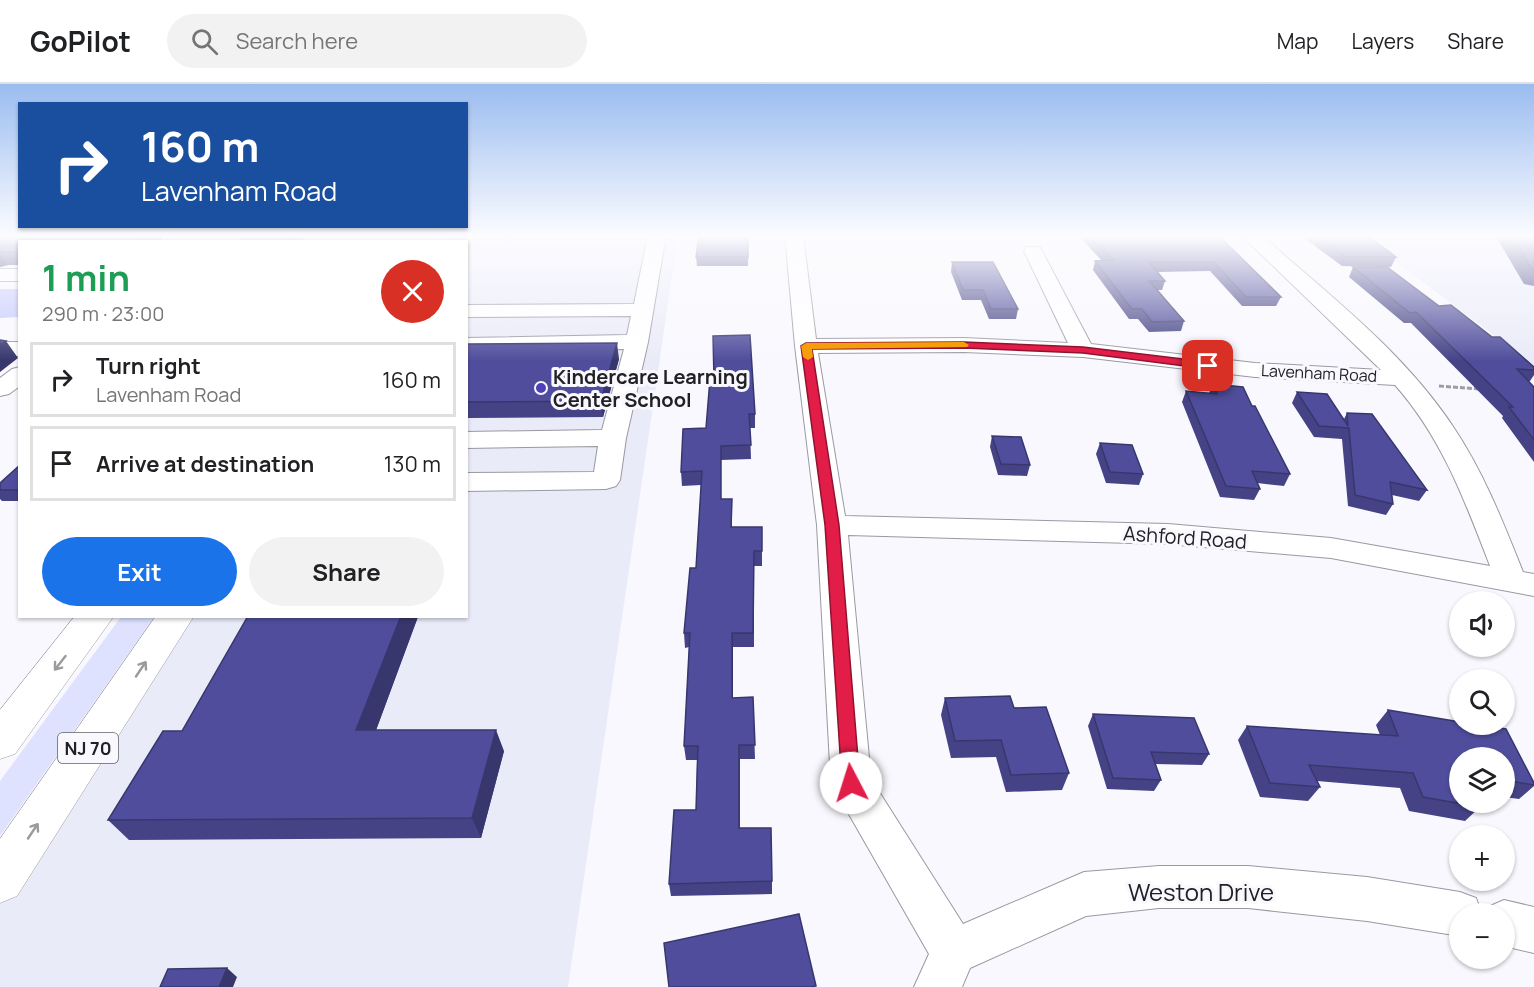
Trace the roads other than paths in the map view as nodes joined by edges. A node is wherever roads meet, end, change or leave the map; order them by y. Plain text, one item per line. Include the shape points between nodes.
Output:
1 (649, 277) edge
2 (799, 277) edge
3 (1047, 277) edge
4 (1295, 277) edge
5 (643, 310) junction
6 (468, 311) edge
7 (637, 342) junction
8 (468, 345) edge
9 (806, 346) junction
10 (0, 349) edge
11 (18, 349) edge
12 (1083, 350) junction
13 (18, 376) edge
14 (1401, 378) junction
15 (0, 389) edge
16 (613, 438) junction
17 (468, 440) edge
18 (468, 482) edge
19 (832, 525) junction
20 (1523, 582) edge
21 (94, 618) edge
22 (175, 618) edge
23 (0, 741) edge
24 (0, 880) edge
25 (1449, 912) edge
26 (1515, 926) edge
27 (1534, 930) edge
28 (946, 970) edge

1 - 5 street
2 - 9 street
3 - 12 street
4 - 14 street
5 - 6 street
5 - 7 street
7 - 8 street
7 - 16 street
9 - 12 street, Lavenham Road via 964,345
9 - 19 street
10 - 11 street
12 - 14 street, Lavenham Road via 1208,366
13 - 15 street
14 - 20 street via 1428,409 1468,473
16 - 17 street
16 - 18 street via 606,480
19 - 20 street, Ashford Road via 1191,536 1331,548
19 - 28 street via 851,783
21 -> 23 highway
24 -> 22 highway, NJ 70
25 - 28 street, Weston Drive via 1248,887 1159,887 1084,894
26 - 27 street

